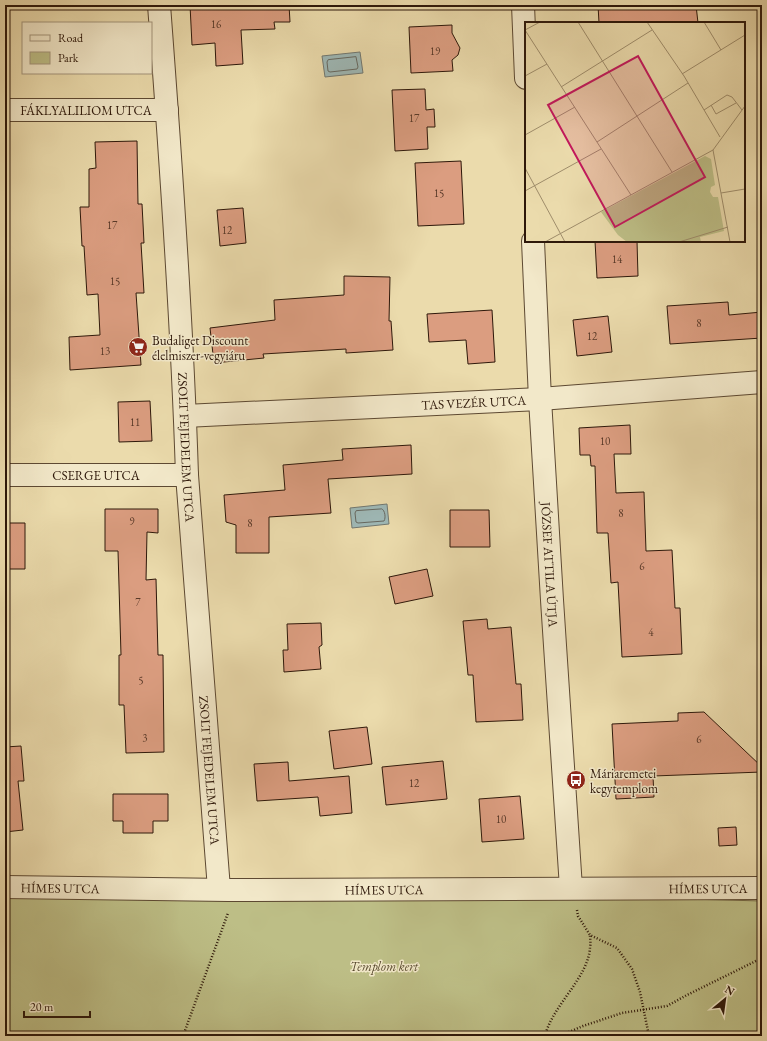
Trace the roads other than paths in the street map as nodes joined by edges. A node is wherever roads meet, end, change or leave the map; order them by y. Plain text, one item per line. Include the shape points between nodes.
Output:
1 (159, 5) edge
2 (523, 5) edge
3 (525, 54) edge
4 (5, 110) edge
5 (167, 110) junction
6 (533, 242) edge
7 (762, 382) edge
8 (540, 399) junction
9 (185, 416) junction
10 (5, 475) edge
11 (187, 475) junction
12 (5, 887) edge
13 (571, 888) junction
14 (762, 888) edge
15 (219, 889) junction

1 - 5 street, ZSOLT FEJEDELEM UTCA
2 - 3 street
4 - 5 street, FÁKLYALILIOM UTCA
5 - 9 street, ZSOLT FEJEDELEM UTCA
6 - 8 street, JÓZSEF ATTILA ÚTJA
7 - 8 street, TAS VEZÉR UTCA
8 - 9 street, TAS VEZÉR UTCA
8 - 13 street, JÓZSEF ATTILA ÚTJA
9 - 11 street, ZSOLT FEJEDELEM UTCA
10 - 11 street, CSERGE UTCA
11 - 15 street, ZSOLT FEJEDELEM UTCA
12 - 15 street, HÍMES UTCA
13 - 14 street, HÍMES UTCA
13 - 15 street, HÍMES UTCA

